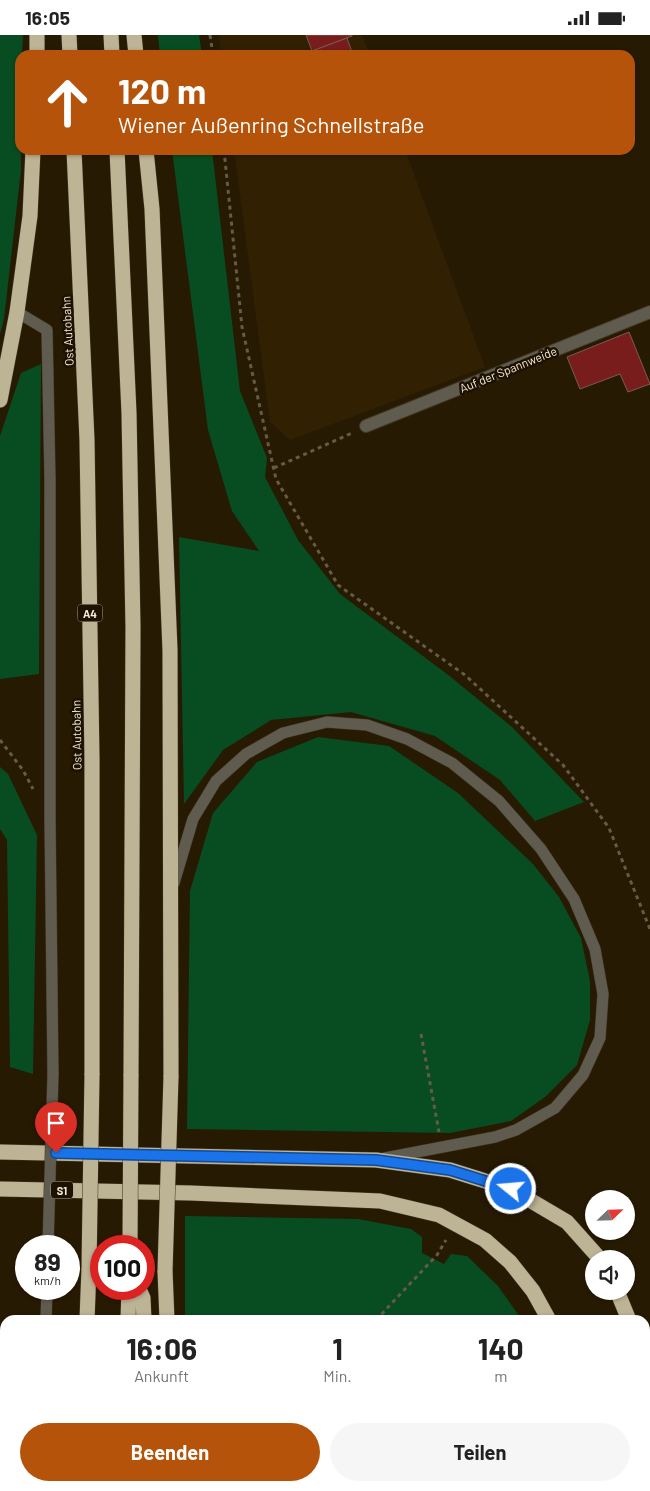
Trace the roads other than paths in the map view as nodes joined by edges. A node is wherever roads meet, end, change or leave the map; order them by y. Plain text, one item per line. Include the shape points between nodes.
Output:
1 (37, 35) edge
2 (69, 35) edge
3 (111, 35) edge
4 (134, 35) edge
5 (37, 50) edge
6 (70, 50) edge
7 (112, 50) edge
8 (136, 50) edge
9 (33, 155) edge
10 (74, 155) edge
11 (117, 155) edge
12 (147, 155) edge
13 (17, 312) junction
14 (650, 312) edge
15 (0, 400) edge
16 (366, 427) road end
17 (170, 894) junction
18 (0, 1152) edge
19 (376, 1160) junction
20 (0, 1189) edge
21 (48, 1235) edge
22 (130, 1235) edge
23 (592, 1250) edge
24 (47, 1300) edge
25 (129, 1300) edge
26 (143, 1300) edge
27 (621, 1300) edge
28 (46, 1315) edge
29 (87, 1315) edge
30 (128, 1315) edge
31 (144, 1315) edge
32 (167, 1315) edge
33 (546, 1315) edge
34 (627, 1315) edge

1 - 5 highway
2 - 6 highway
3 - 7 highway
4 - 8 highway
9 - 13 highway via 30,216
10 - 29 highway, Ost Autobahn / A4, bridge via 87,440 92,759 92,1075
11 - 22 highway, bridge via 129,413 133,617
12 - 17 highway via 152,209 170,650
13 - 15 highway
13 - 21 lane, bridge via 47,330 53,1075
14 - 16 street, Auf der Spannweide
17 - 19 lane via 193,819 216,781 246,754 283,733 327,722 367,725 407,739 452,763 499,801 541,849 574,899 595,949 603,994 600,1038 583,1075 555,1108 516,1130
17 - 32 highway, bridge
18 - 19 highway
19 - 23 highway via 450,1170 511,1189 567,1222
20 - 33 highway, S1 via 380,1201 439,1215 485,1239 534,1291
24 - 28 lane
25 - 30 highway
26 - 31 highway
27 - 34 highway

